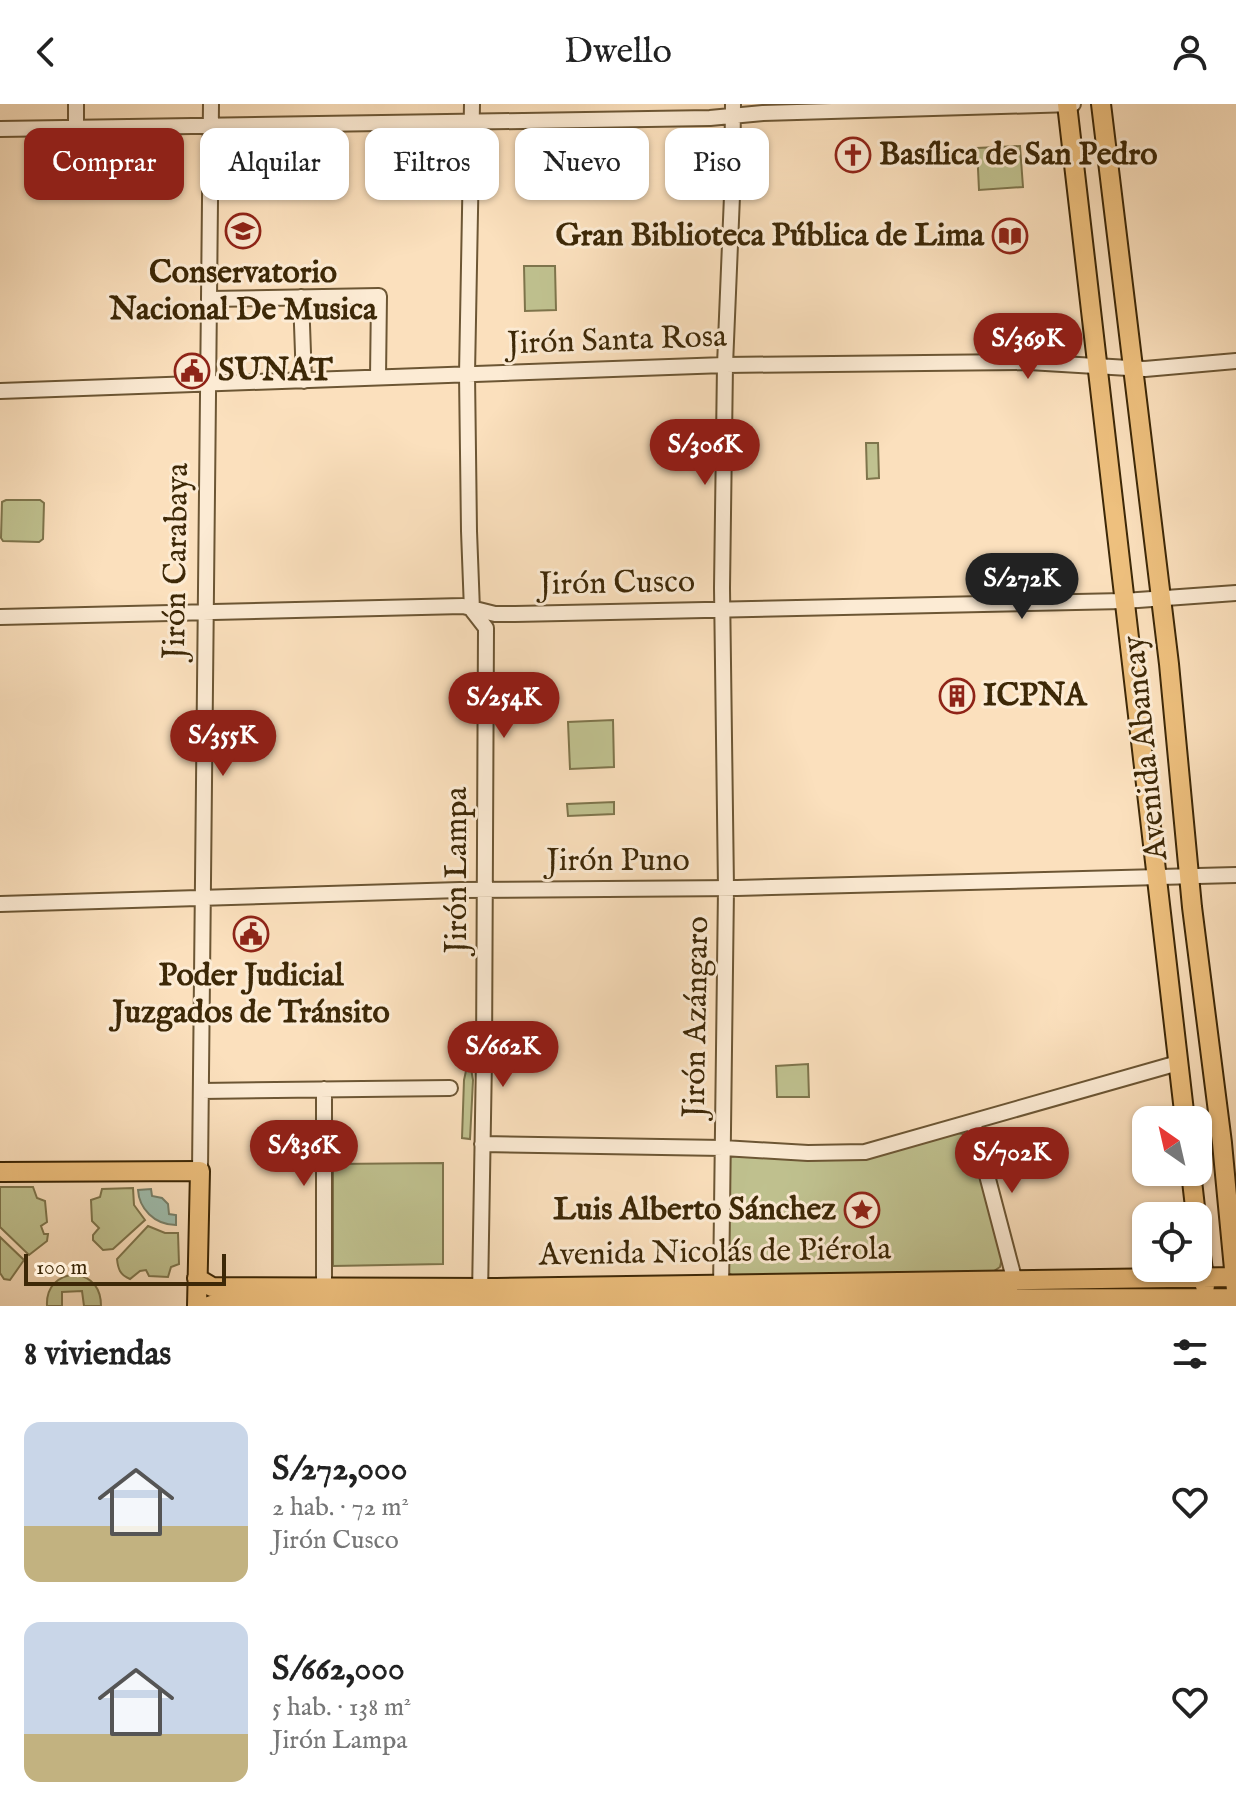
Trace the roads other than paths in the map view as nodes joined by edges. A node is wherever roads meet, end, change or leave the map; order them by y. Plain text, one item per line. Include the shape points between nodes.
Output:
1 (76, 104) edge
2 (211, 104) edge
3 (472, 104) edge
4 (1069, 104) edge
5 (1101, 104) edge
6 (733, 110) edge
7 (472, 121) junction
8 (211, 125) junction
9 (76, 127) junction
10 (0, 129) edge
11 (305, 297) junction
12 (209, 299) junction
13 (1236, 361) edge
14 (725, 365) junction
15 (1097, 366) junction
16 (1134, 369) junction
17 (467, 374) junction
18 (378, 377) junction
19 (308, 381) junction
20 (208, 385) junction
21 (0, 391) edge
22 (1236, 593) edge
23 (1161, 598) junction
24 (1124, 601) junction
25 (472, 610) junction
26 (723, 610) junction
27 (206, 614) junction
28 (0, 617) edge
29 (1236, 875) edge
30 (1156, 877) junction
31 (1189, 877) junction
32 (726, 888) junction
33 (484, 889) junction
34 (203, 898) junction
35 (0, 904) edge
36 (1178, 1063) junction
37 (450, 1088) dead end
38 (324, 1089) junction
39 (201, 1091) junction
40 (1183, 1106) edge
41 (973, 1122) junction
42 (482, 1144) junction
43 (723, 1148) junction
44 (200, 1171) junction
45 (0, 1172) edge
46 (1132, 1277) edge
47 (1212, 1277) edge
48 (197, 1278) junction
49 (1014, 1278) junction
50 (1235, 1281) edge
51 (1204, 1282) edge
52 (721, 1296) edge
53 (324, 1298) edge
54 (480, 1298) edge
55 (1236, 1298) edge
56 (1208, 1302) edge
57 (197, 1306) edge
58 (209, 1306) edge

1 - 9 street
2 - 8 street, Jirón Carabaya
3 - 7 street, Jirón Lampa
4 - 6 street
4 - 15 main road, Avenida Abancay
5 - 16 main road, Avenida Abancay
6 - 7 street
6 - 14 street, Jirón Azángaro
7 - 8 street
7 - 17 street, Jirón Lampa
8 - 9 street
8 - 12 street, Jirón Carabaya
9 - 10 street
11 - 12 street
11 - 18 street via 379,296
11 - 19 street
12 - 20 street, Jirón Carabaya
13 - 16 street, Jirón Santa Rosa
14 - 15 street, Jirón Santa Rosa
14 - 17 street, Jirón Santa Rosa
14 - 26 street, Jirón Azángaro
15 - 16 street, Jirón Santa Rosa
15 - 24 main road, Avenida Abancay
16 - 23 main road, Avenida Abancay
17 - 18 street, Jirón Santa Rosa
17 - 25 street, Jirón Lampa
18 - 19 street, Jirón Santa Rosa
19 - 20 street, Jirón Santa Rosa
20 - 21 street, Jirón Santa Rosa
20 - 27 street, Jirón Carabaya
22 - 23 street, Jirón Cusco
23 - 24 street, Jirón Cusco
23 - 31 main road, Avenida Abancay
24 - 26 street, Jirón Cusco
24 - 30 main road, Avenida Abancay
25 - 26 street, Jirón Cusco
25 - 27 street, Jirón Cusco via 463,606
25 - 33 street, Jirón Lampa via 486,628
26 - 32 street, Jirón Azángaro
27 - 28 street, Jirón Cusco
27 - 34 street, Jirón Carabaya
29 - 31 street, Jirón Puno
30 - 31 street, Jirón Puno
30 - 32 street, Jirón Puno
30 - 36 main road, Avenida Abancay
31 - 50 main road, Avenida Abancay
32 - 33 street, Jirón Puno
32 - 43 street, Jirón Azángaro
33 - 34 street, Jirón Puno
33 - 42 street, Jirón Lampa
34 - 35 street, Jirón Puno
34 - 39 street, Jirón Carabaya
36 - 40 main road, Avenida Abancay
36 - 41 street
37 - 38 street
38 - 39 street
38 - 53 street
39 - 44 street, Jirón Carabaya
41 - 43 street via 865,1152
41 - 49 street
42 - 43 street
42 - 54 street, Jirón Lampa
43 - 52 street, Jirón Azángaro
44 - 45 main road
44 - 48 main road, Jirón Carabaya
46 - 49 main road, Avenida Nicolás de Piérola
47 - 50 main road, Avenida Nicolás de Piérola
48 - 53 main road, Avenida Nicolás de Piérola via 212,1287
48 - 57 main road, Jirón Carabaya
49 - 52 main road, Avenida Nicolás de Piérola
51 - 56 main road
52 - 54 main road, Avenida Nicolás de Piérola
52 - 56 main road, Avenida Nicolás de Piérola
53 - 54 main road, Avenida Nicolás de Piérola
53 - 58 main road, Avenida Nicolás de Piérola
55 - 56 main road, Avenida Nicolás de Piérola

